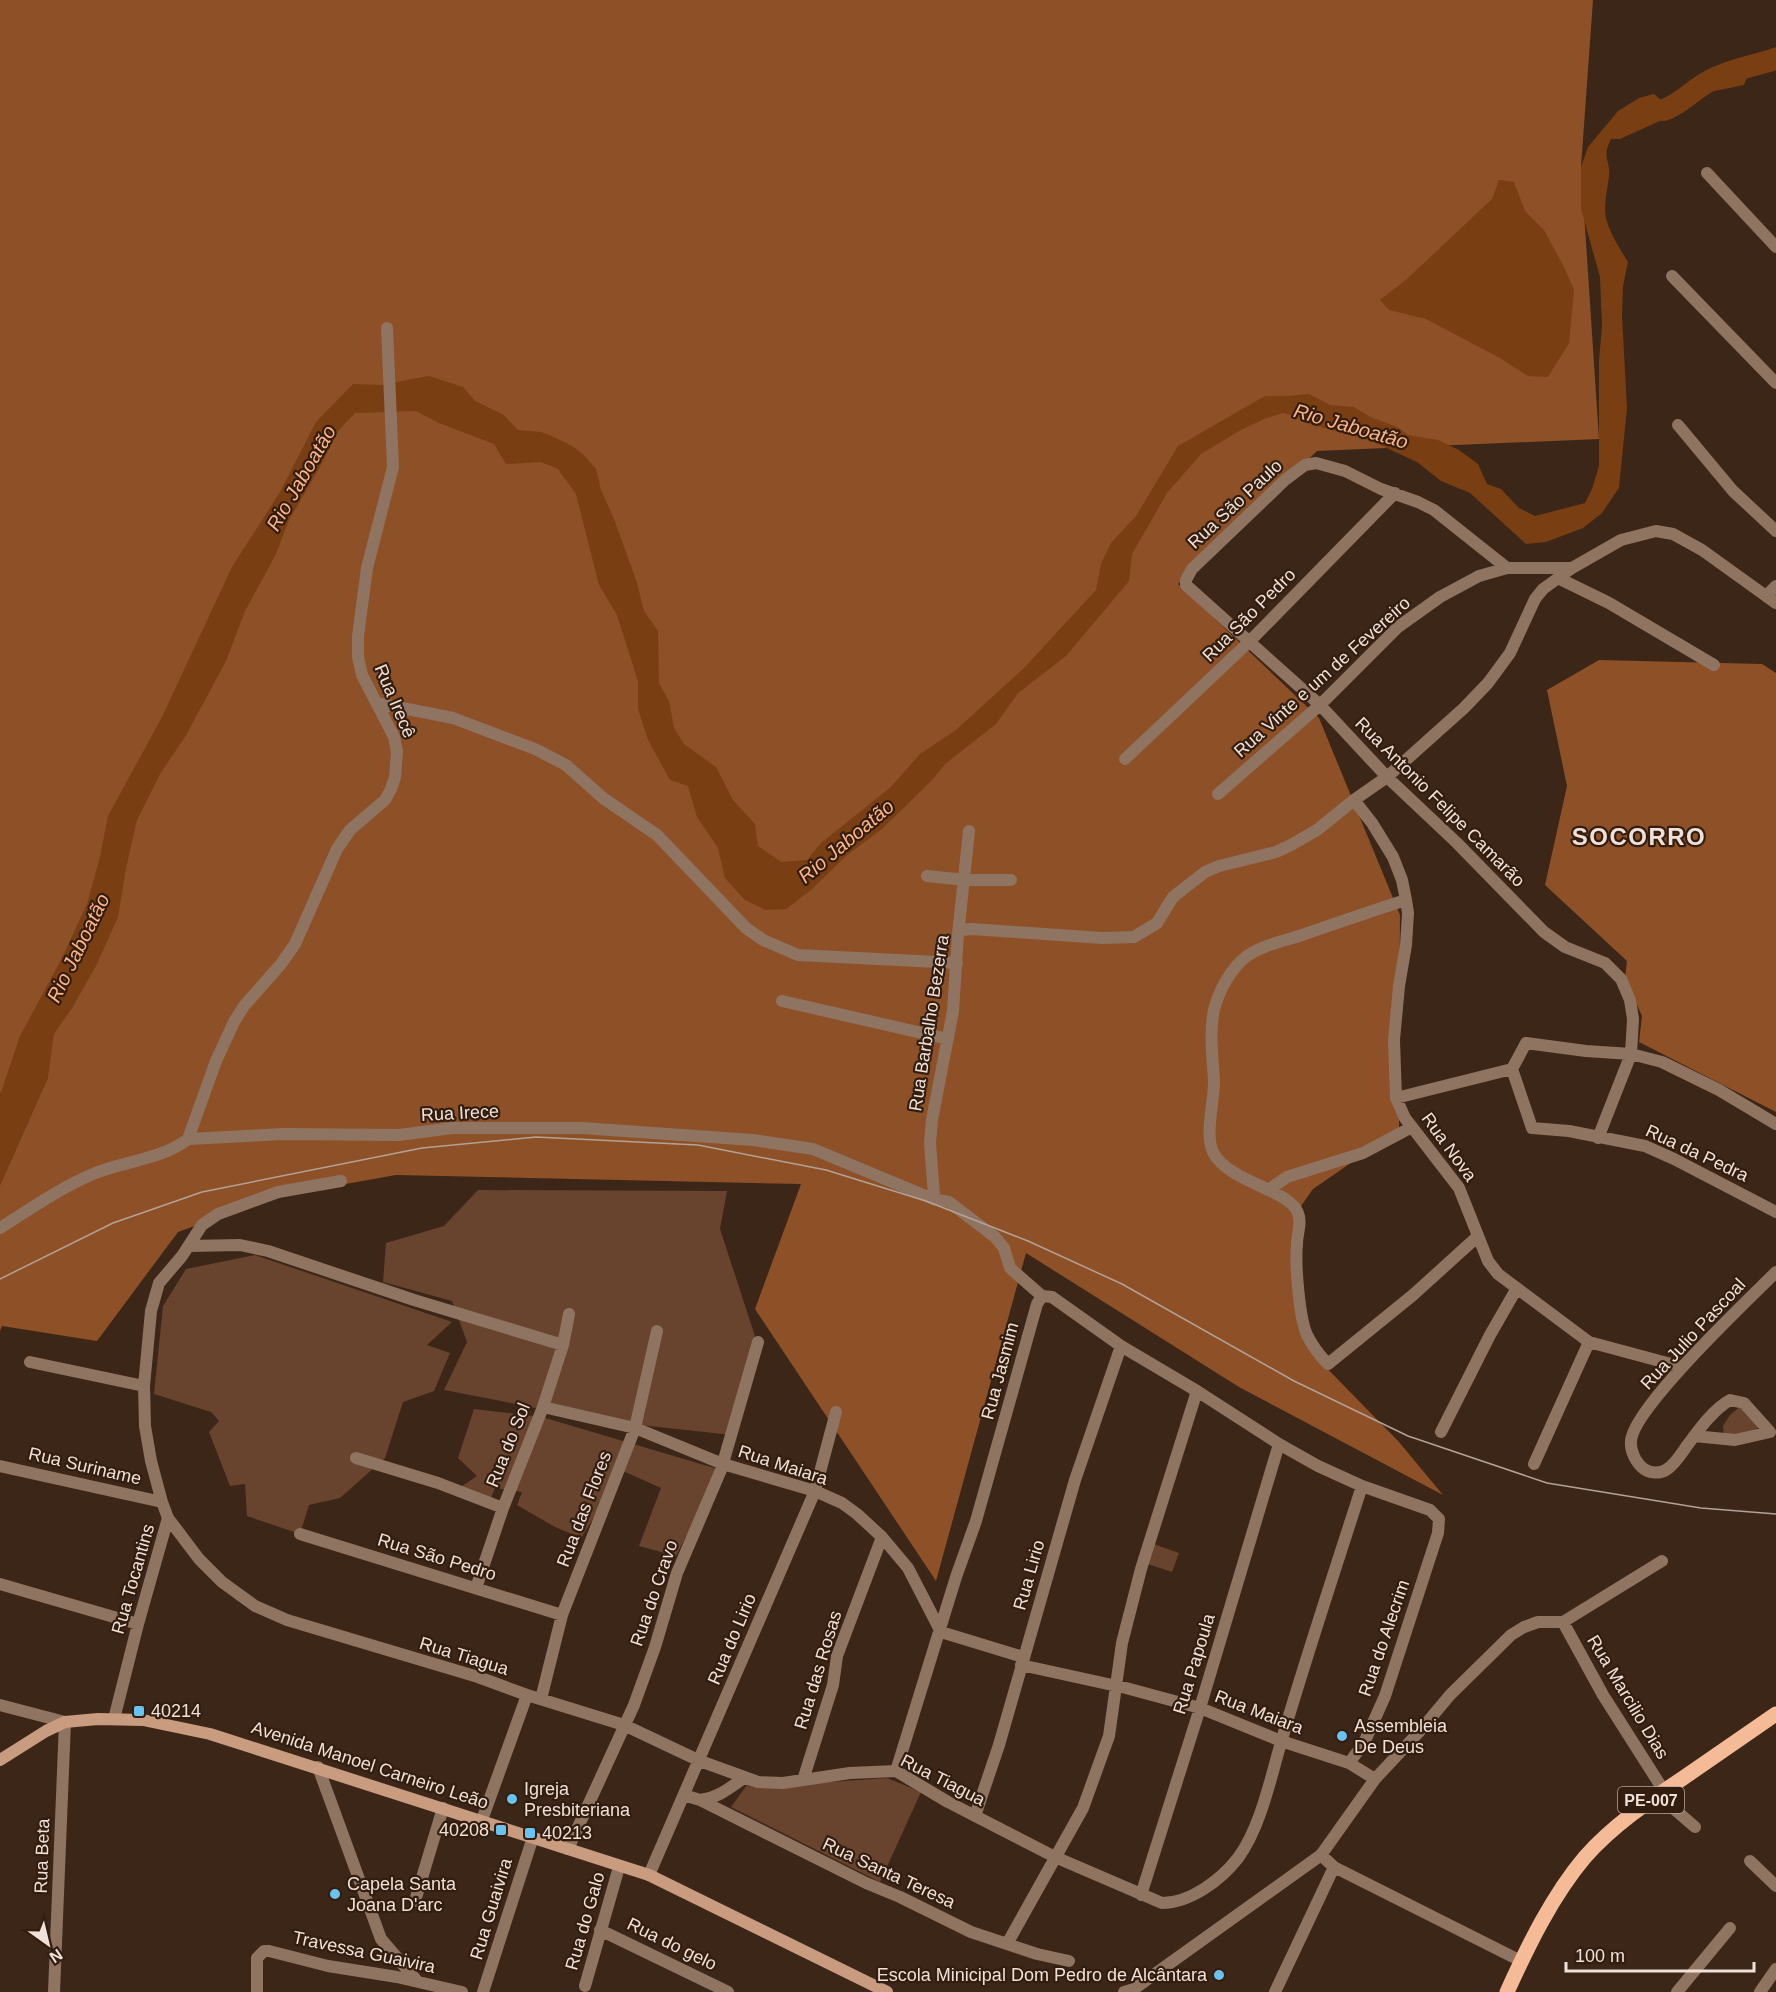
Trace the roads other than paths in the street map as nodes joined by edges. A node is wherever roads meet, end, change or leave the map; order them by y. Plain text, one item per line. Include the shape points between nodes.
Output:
1 (1707, 173) dead end
2 (1776, 247) edge
3 (1672, 276) dead end
4 (387, 328) dead end
5 (1776, 383) edge
6 (1678, 425) dead end
7 (1395, 493) junction
8 (1776, 531) edge
9 (1507, 568) junction
10 (1572, 568) junction
11 (1558, 578) junction
12 (1186, 585) joint
13 (1776, 586) edge
14 (1771, 599) edge
15 (1250, 642) junction
16 (1714, 665) dead end
17 (377, 703) junction
18 (1320, 705) junction
19 (1125, 759) dead end
20 (1387, 777) junction
21 (1218, 794) dead end
22 (1354, 800) junction
23 (969, 831) dead end
24 (927, 876) dead end
25 (966, 880) junction
26 (1011, 880) dead end
27 (1406, 900) junction
28 (958, 933) junction
29 (957, 963) junction
30 (783, 1001) dead end
31 (948, 1039) junction
32 (1631, 1054) junction
33 (1512, 1069) junction
34 (1396, 1098) junction
35 (1776, 1124) edge
36 (1412, 1127) junction
37 (1599, 1138) junction
38 (188, 1139) junction
39 (341, 1181) dead end
40 (1268, 1190) junction
41 (933, 1199) junction
42 (1776, 1212) edge
43 (0, 1228) edge
44 (1477, 1237) junction
45 (189, 1246) junction
46 (1776, 1272) edge
47 (1518, 1288) junction
48 (1042, 1296) junction
49 (568, 1314) dead end
50 (657, 1331) dead end
51 (758, 1342) dead end
52 (1589, 1342) junction
53 (563, 1345) junction
54 (1121, 1346) junction
55 (30, 1362) dead end
56 (1682, 1367) junction
57 (144, 1386) junction
58 (1197, 1391) junction
59 (543, 1407) junction
60 (836, 1412) dead end
61 (634, 1428) junction
62 (1441, 1432) dead end
63 (1773, 1434) edge
64 (1694, 1436) junction
65 (1279, 1444) junction
66 (356, 1458) dead end
67 (723, 1464) junction
68 (1534, 1464) dead end
69 (0, 1466) edge
70 (1362, 1486) junction
71 (815, 1491) junction
72 (162, 1502) junction
73 (503, 1508) junction
74 (168, 1518) junction
75 (300, 1534) dead end
76 (882, 1537) junction
77 (1662, 1561) dead end
78 (0, 1584) edge
79 (476, 1588) junction
80 (562, 1615) junction
81 (1563, 1622) junction
82 (138, 1624) junction
83 (940, 1632) junction
84 (1022, 1661) junction
85 (1115, 1686) junction
86 (527, 1695) junction
87 (542, 1699) junction
88 (0, 1705) edge
89 (1200, 1708) junction
90 (1776, 1714) edge
91 (114, 1719) junction
92 (65, 1722) junction
93 (624, 1725) junction
94 (1281, 1741) junction
95 (0, 1760) edge
96 (700, 1761) junction
97 (1349, 1763) junction
98 (318, 1767) junction
99 (896, 1772) junction
100 (744, 1778) junction
101 (1375, 1779) junction
102 (803, 1780) junction
103 (1661, 1793) junction
104 (684, 1795) junction
105 (700, 1800) junction
106 (443, 1808) junction
107 (975, 1816) junction
108 (482, 1820) junction
109 (1695, 1827) dead end
110 (533, 1837) junction
111 (568, 1850) junction
112 (1321, 1856) junction
113 (1054, 1857) junction
114 (1750, 1862) dead end
115 (619, 1867) junction
116 (1334, 1867) junction
117 (649, 1875) junction
118 (1776, 1886) edge
119 (1141, 1895) junction
120 (415, 1901) dead end
121 (1730, 1928) dead end
122 (600, 1930) junction
123 (1007, 1944) junction
124 (1070, 1961) dead end
125 (1521, 1961) junction
126 (1776, 1969) edge
127 (417, 1981) junction
128 (585, 1986) dead end
129 (1132, 1991) edge
130 (54, 1992) edge
131 (257, 1992) edge
132 (462, 1992) edge
133 (483, 1992) edge
134 (728, 1992) edge
135 (887, 1992) edge
136 (1275, 1992) edge
137 (1507, 1992) edge
138 (1677, 1992) edge
139 (1760, 1992) edge

1 - 2 street
3 - 5 street
4 - 17 street, Rua Irecê via 393,467 367,568 358,636 362,675
6 - 8 street via 1733,491
7 - 9 street, Rua São Paulo via 1434,510
7 - 12 street, Rua São Paulo via 1328,465 1305,465 1264,498 1205,556 1188,575
7 - 15 street, Rua São Pedro
9 - 10 street, Rua Vinte e um de Fevereiro
9 - 18 street, Rua Vinte e um de Fevereiro via 1458,586 1398,627
10 - 11 street, Rua Barbalho Bezerra
10 - 14 street, Rua Vinte e um de Fevereiro via 1621,540 1656,531 1673,534 1702,550
11 - 16 street via 1609,603
11 - 20 street, Rua Barbalho Bezerra via 1535,600 1515,645 1488,683
12 - 15 street, Rua Antonio Felipe Camarão
13 - 14 street, Rua Vinte e um de Fevereiro
15 - 18 street, Rua Antonio Felipe Camarão
15 - 19 street, Rua São Pedro
17 - 29 street via 453,718 535,748 566,765 603,798 657,835 746,928 763,940 798,955
17 - 38 street, Rua Irecê via 397,752 391,789 337,849 295,944 234,1022
18 - 20 street, Rua Antonio Felipe Camarão
18 - 21 street, Rua Vinte e um de Fevereiro
20 - 22 street, Rua Barbalho Bezerra
20 - 32 street, Rua Antonio Felipe Camarão via 1544,932 1565,947 1605,963 1621,980 1633,1019
22 - 27 street, Rua Nova via 1393,856
22 - 28 street, Rua Barbalho Bezerra via 1291,845 1205,872 1173,897 1157,923 1134,937 972,929
23 - 25 street
24 - 25 street
25 - 26 street
25 - 28 street
27 - 34 street, Rua Nova via 1406,945 1394,1040
27 - 40 street via 1259,950 1227,979 1214,1010 1210,1145 1218,1161 1237,1176
28 - 29 street, Rua Barbalho Bezerra
29 - 31 street, Rua Barbalho Bezerra
30 - 31 street
31 - 41 street, Rua Barbalho Bezerra via 932,1120
32 - 33 street via 1526,1043
32 - 35 street via 1685,1072
32 - 37 street
33 - 34 street
33 - 37 street, Rua da Pedra via 1533,1128
34 - 36 street, Rua Nova
36 - 40 street via 1363,1153 1287,1177
36 - 44 street, Rua Nova via 1459,1188
37 - 42 street, Rua da Pedra via 1645,1146 1674,1158
38 - 41 street, Rua Irece via 284,1134 399,1136 452,1128 570,1128 753,1140 813,1149
38 - 43 street, Rua Irece via 176,1147 93,1174
39 - 45 street, Rua Tocantins via 278,1192 218,1214 202,1225
40 - 44 street via 1291,1203 1298,1212 1297,1261 1303,1320 1306,1334 1328,1364
41 - 48 street, Rua Irece via 949,1202 995,1237 1004,1248 1010,1268
44 - 47 street, Rua Nova via 1498,1274
45 - 53 street via 240,1245 268,1251
45 - 57 street, Rua Tocantins via 159,1283 151,1311
46 - 56 street, Rua Julio Pascoal
47 - 52 street, Rua Nova
47 - 62 street
48 - 54 street via 1059,1301
48 - 83 street, Rua Jasmim
49 - 53 street, Rua do Sol
50 - 61 street, Rua das Flores
51 - 67 street, Rua do Cravo
52 - 56 street, Rua Nova
52 - 68 street
53 - 59 street, Rua do Sol
54 - 58 street
54 - 84 street, Rua Lirio via 1075,1480
55 - 57 street
56 - 64 street, Rua Julio Pascoal via 1641,1417 1631,1440 1632,1452 1642,1467 1664,1471 1676,1462
57 - 72 street, Rua Tocantins via 145,1426
58 - 65 street
58 - 85 street via 1141,1569
59 - 61 street, Rua Maiara
59 - 73 street, Rua do Sol
60 - 71 street, Rua do Lirio
61 - 67 street, Rua Maiara
61 - 80 street, Rua das Flores
63 - 64 street via 1735,1440
63 - 64 street via 1744,1403 1730,1400
65 - 70 street
65 - 89 street, Rua Papoula
66 - 73 street
67 - 71 street, Rua Maiara
67 - 93 street, Rua do Cravo via 677,1573 655,1647
69 - 72 street, Rua Suriname
70 - 94 street, Rua Tiagua
70 - 97 street, Rua do Alecrim via 1430,1510 1439,1519 1438,1533 1385,1696 1364,1743
71 - 76 street, Rua Maiara via 842,1503
71 - 96 street, Rua do Lirio
72 - 74 street, Rua Tocantins
73 - 79 street, Rua do Sol
74 - 82 street, Rua Tocantins
74 - 86 street, Rua Tiagua via 206,1567 255,1606 287,1620
75 - 79 street, Rua São Pedro
76 - 83 street, Rua Maiara via 908,1568
76 - 102 street, Rua das Rosas via 837,1656 833,1685
77 - 81 street
78 - 82 street
79 - 80 street, Rua São Pedro
80 - 87 street, Rua das Flores
81 - 101 street via 1538,1622 1511,1635 1450,1695
81 - 103 street, Rua Marcilio Dias
82 - 91 street, Rua Tocantins
83 - 84 street, Rua Maiara
83 - 99 street, Rua Jasmim
84 - 85 street, Rua Maiara
84 - 107 street, Rua Lirio
85 - 89 street, Rua Maiara
85 - 113 street via 1109,1737 1083,1808
86 - 87 street, Rua Tiagua
86 - 108 street
87 - 93 street, Rua Tiagua
88 - 92 street
89 - 94 street, Rua Maiara
89 - 119 street, Rua Papoula
90 - 103 main road, PE-007
91 - 92 main road, Avenida Manoel Carneiro Leão
91 - 98 main road, Avenida Manoel Carneiro Leão via 143,1720 210,1734
92 - 95 main road, Avenida Manoel Carneiro Leão
92 - 130 street, Rua Beta
93 - 96 street, Rua Tiagua
93 - 111 street, Rua do Cravo
94 - 97 street, Rua Maiara
94 - 119 street, Rua Tiagua via 1265,1797 1237,1859 1185,1900 1162,1903
96 - 100 street, Rua Tiagua
96 - 104 street, Rua do Lirio
97 - 101 street, Rua Maiara
98 - 106 main road, Avenida Manoel Carneiro Leão
98 - 127 street via 381,1939
99 - 102 street, Rua Tiagua via 872,1771
99 - 107 street, Rua Tiagua
100 - 102 street, Rua Tiagua via 773,1784
100 - 105 street via 721,1794
101 - 112 street
103 - 109 street, Rua Marcilio Dias
103 - 125 main road, PE-007 via 1611,1830 1585,1858 1560,1892
104 - 105 street
104 - 117 street, Rua do Lirio
105 - 123 street, Rua Santa Teresa via 866,1883 971,1932
106 - 108 main road, Avenida Manoel Carneiro Leão
106 - 120 street
107 - 113 street, Rua Tiagua
108 - 110 main road, Avenida Manoel Carneiro Leão
110 - 111 main road, Avenida Manoel Carneiro Leão
110 - 133 street, Rua Guaivira
111 - 115 main road, Avenida Manoel Carneiro Leão
112 - 116 street
112 - 129 street
113 - 119 street, Rua Tiagua
113 - 123 street
114 - 118 street
115 - 117 main road, Avenida Manoel Carneiro Leão
115 - 122 street, Rua do Galo
116 - 125 street
116 - 136 street
117 - 135 main road, Avenida Manoel Carneiro Leão
121 - 138 street
122 - 128 street, Rua do Galo
122 - 134 street, Rua do gelo
123 - 124 street, Rua Santa Teresa
125 - 137 main road, PE-007
126 - 139 street
127 - 131 street, Travessa Guaivira via 269,1951 260,1954 256,1962
127 - 132 street, Travessa Guaivira

